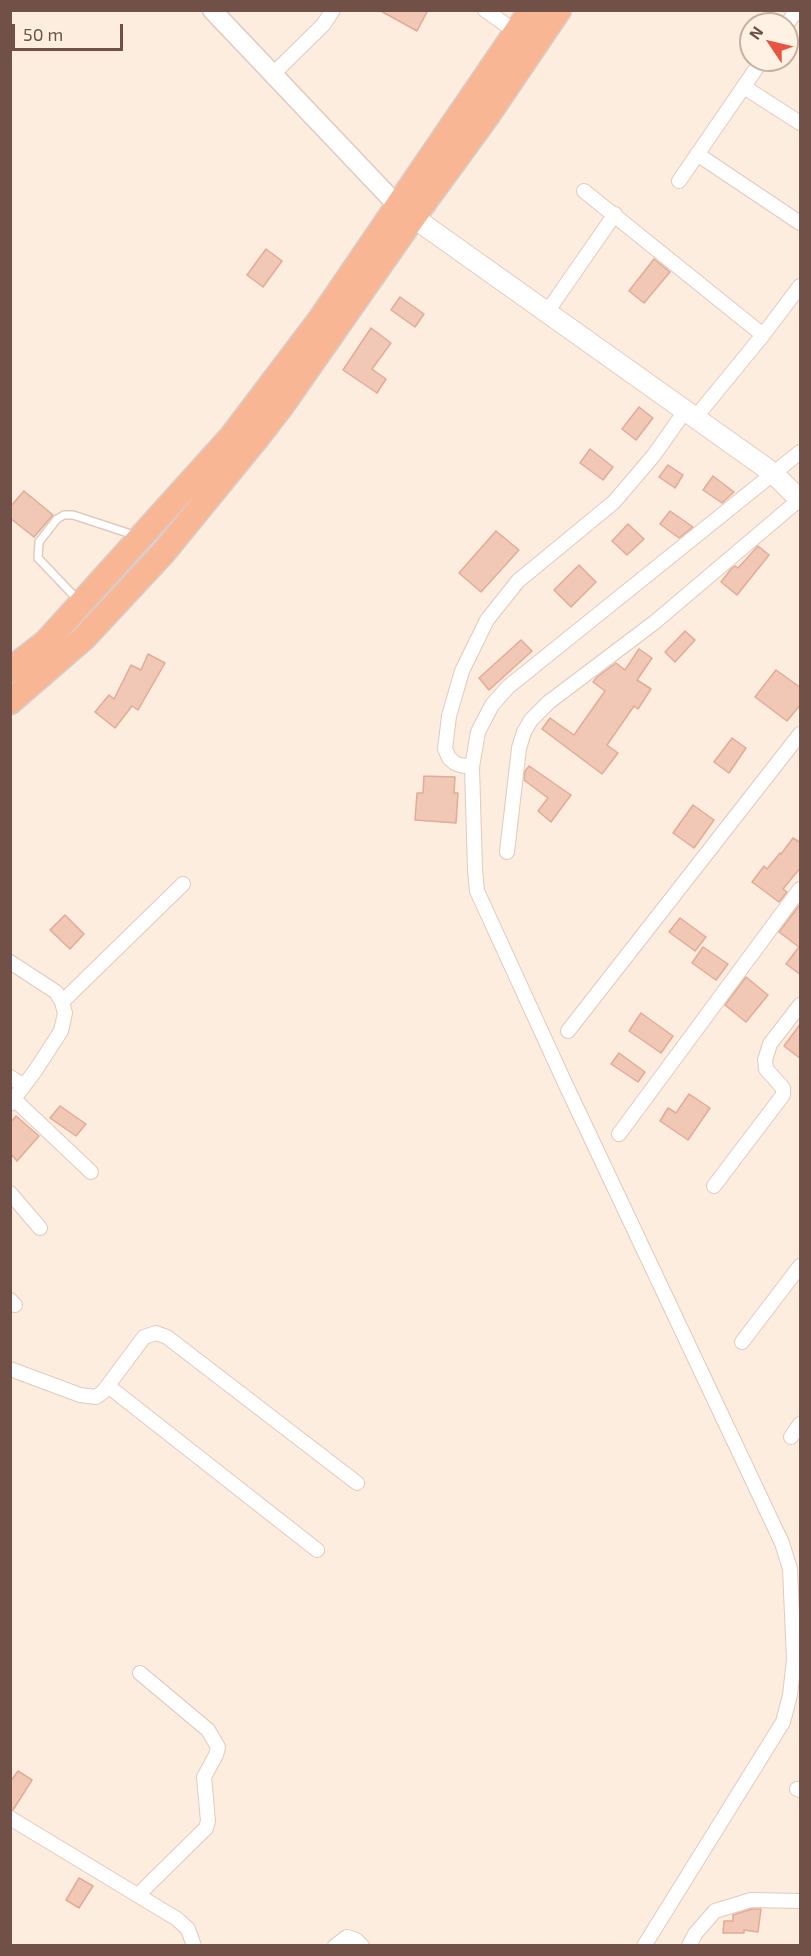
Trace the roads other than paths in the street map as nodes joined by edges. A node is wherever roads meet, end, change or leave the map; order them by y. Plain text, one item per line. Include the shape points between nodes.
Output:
1 (212, 10) edge
2 (333, 10) edge
3 (485, 10) edge
4 (531, 10) edge
5 (559, 10) edge
6 (516, 32) junction
7 (754, 72) edge
8 (272, 75) junction
9 (744, 87) junction
10 (801, 123) edge
11 (697, 154) junction
12 (679, 181) dead end
13 (584, 191) dead end
14 (405, 211) junction
15 (615, 214) junction
16 (801, 223) edge
17 (801, 286) edge
18 (547, 312) junction
19 (763, 335) junction
20 (690, 414) junction
21 (801, 452) edge
22 (788, 488) edge
23 (141, 537) junction
24 (81, 603) junction
25 (53, 650) junction
26 (10, 670) edge
27 (10, 702) edge
28 (801, 734) edge
29 (472, 767) junction
30 (507, 852) dead end
31 (183, 884) dead end
32 (801, 890) edge
33 (10, 962) edge
34 (63, 1002) junction
35 (801, 1005) edge
36 (568, 1031) dead end
37 (10, 1077) edge
38 (24, 1086) junction
39 (13, 1102) edge
40 (619, 1134) dead end
41 (91, 1172) dead end
42 (714, 1186) dead end
43 (10, 1193) edge
44 (40, 1228) dead end
45 (801, 1266) edge
46 (742, 1342) dead end
47 (10, 1369) edge
48 (108, 1386) junction
49 (801, 1424) edge
50 (791, 1437) dead end
51 (357, 1483) dead end
52 (317, 1550) dead end
53 (140, 1673) dead end
54 (10, 1818) edge
55 (138, 1895) junction
56 (801, 1901) edge
57 (194, 1946) edge
58 (335, 1946) edge
59 (362, 1946) edge
60 (644, 1946) edge
61 (689, 1946) edge

1 - 8 street
2 - 8 street
3 - 6 street
4 - 6 highway
5 - 14 highway via 488,115
6 - 14 highway
7 - 9 street
8 - 14 street
9 - 10 street
9 - 11 street
11 - 12 street
11 - 16 street
13 - 15 street
14 - 18 main road
14 - 23 highway via 232,436
14 - 25 highway via 287,398 257,438 164,552 84,638
15 - 18 street
15 - 19 street
17 - 19 street
18 - 20 main road
19 - 20 street
20 - 22 main road
20 - 29 street via 614,502 518,581 487,620 462,671 449,716 445,749 455,763
21 - 22 street
22 - 29 street via 508,687 492,705 478,732
22 - 30 street via 655,622 531,720 519,748
23 - 24 highway
23 - 24 lane via 73,515 57,519 39,542 38,558
24 - 25 highway
25 - 26 highway
25 - 27 highway
28 - 36 street
29 - 60 street via 477,891 782,1543 790,1569 794,1660 783,1722
31 - 34 street
32 - 40 street
33 - 34 street via 56,992
34 - 38 street via 61,1031
35 - 42 street via 770,1044 765,1060 766,1069 783,1088 783,1095
37 - 38 street
38 - 39 street
39 - 41 street
43 - 44 street
45 - 46 street
47 - 48 street via 80,1395 96,1397
48 - 51 street via 144,1337 156,1333 167,1337
48 - 52 street
49 - 50 street
53 - 55 street via 208,1730 218,1747 204,1777 206,1828
54 - 55 street
55 - 57 street via 183,1924
56 - 61 street via 751,1900 715,1911
58 - 59 street via 347,1937

